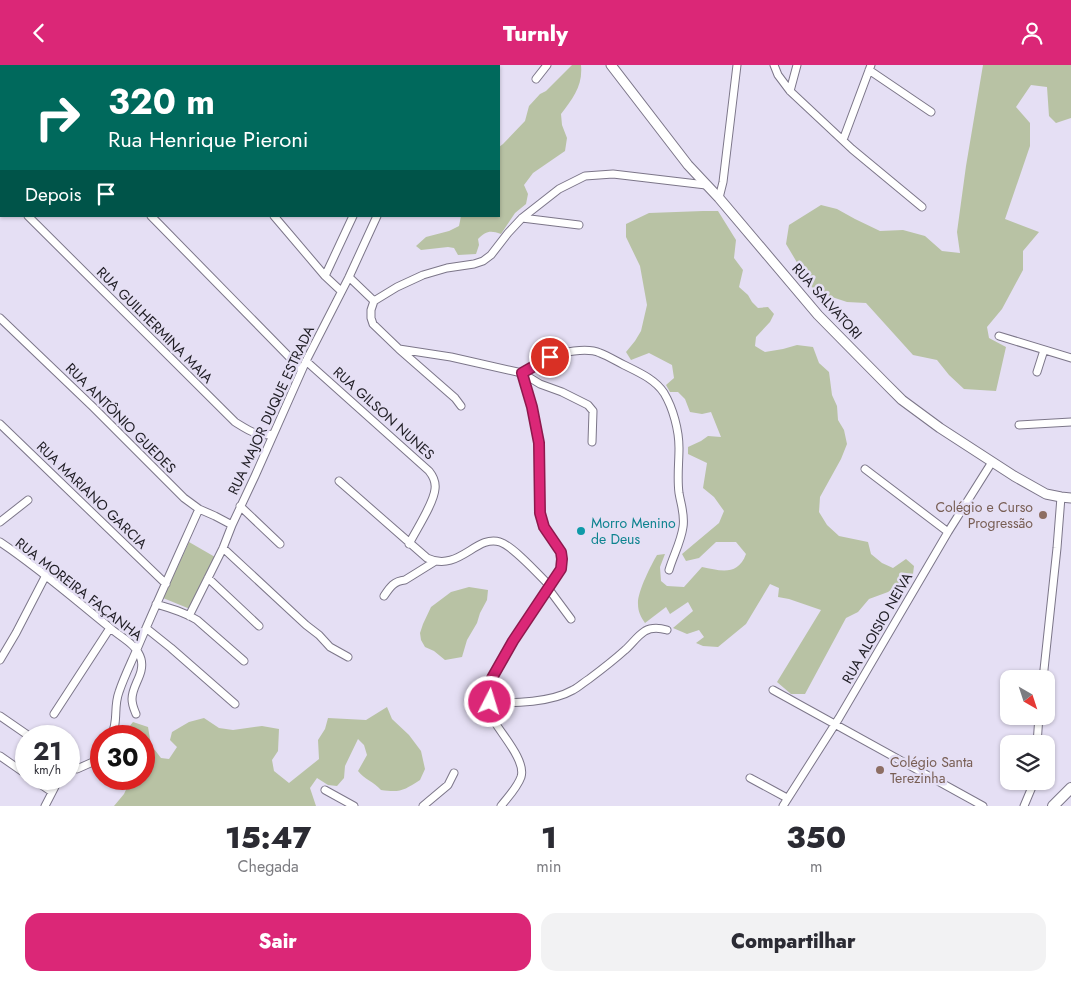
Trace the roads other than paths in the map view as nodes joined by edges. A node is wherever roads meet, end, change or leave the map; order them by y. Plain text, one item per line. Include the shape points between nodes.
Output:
1 (548, 65) edge
2 (737, 65) edge
3 (774, 65) edge
4 (797, 65) edge
5 (614, 66) edge
6 (870, 68) edge
7 (536, 79) dead end
8 (790, 91) junction
9 (932, 112) dead end
10 (843, 140) junction
11 (706, 185) junction
12 (719, 199) junction
13 (922, 207) dead end
14 (29, 217) edge
15 (152, 217) edge
16 (275, 217) edge
17 (353, 217) edge
18 (377, 217) edge
19 (522, 218) junction
20 (579, 225) dead end
21 (325, 276) junction
22 (349, 277) junction
23 (341, 291) junction
24 (374, 301) junction
25 (0, 318) edge
26 (998, 336) dead end
27 (399, 349) junction
28 (1044, 350) junction
29 (1071, 358) edge
30 (306, 361) junction
31 (302, 370) junction
32 (1038, 372) dead end
33 (522, 373) junction
34 (461, 406) dead end
35 (1071, 422) edge
36 (0, 424) edge
37 (1019, 425) dead end
38 (273, 434) junction
39 (592, 443) dead end
40 (992, 463) junction
41 (865, 469) dead end
42 (338, 481) dead end
43 (1061, 497) junction
44 (1071, 498) edge
45 (28, 500) dead end
46 (240, 505) junction
47 (199, 509) junction
48 (1, 520) edge
49 (232, 525) junction
50 (948, 532) junction
51 (0, 542) edge
52 (409, 543) junction
53 (280, 544) dead end
54 (223, 548) junction
55 (434, 561) junction
56 (669, 570) dead end
57 (46, 575) junction
58 (208, 578) junction
59 (166, 584) junction
60 (549, 587) junction
61 (384, 596) dead end
62 (156, 604) junction
63 (189, 616) junction
64 (571, 619) dead end
65 (259, 626) dead end
66 (110, 628) junction
67 (146, 628) junction
68 (667, 630) dead end
69 (137, 649) junction
70 (348, 657) dead end
71 (0, 660) edge
72 (244, 661) dead end
73 (1044, 670) edge
74 (773, 690) dead end
75 (490, 702) junction
76 (235, 704) dead end
77 (54, 714) dead end
78 (136, 714) dead end
79 (0, 716) edge
80 (834, 724) junction
81 (115, 725) edge
82 (15, 727) edge
83 (0, 756) edge
84 (15, 766) edge
85 (454, 773) dead end
86 (750, 778) dead end
87 (1071, 788) edge
88 (49, 790) edge
89 (326, 790) dead end
90 (1031, 790) edge
91 (52, 792) joint
92 (787, 798) junction
93 (45, 806) edge
94 (354, 806) edge
95 (423, 806) edge
96 (501, 806) edge
97 (783, 806) edge
98 (983, 806) edge
99 (1024, 806) edge
100 (1052, 806) edge

1 - 7 street
2 - 12 street
3 - 8 street
4 - 8 street
5 - 11 main road, RUA SALVATORI
6 - 9 street
6 - 10 street
8 - 10 street
10 - 13 street
11 - 12 main road, RUA SALVATORI
11 - 19 street via 613,174 585,176 559,189
12 - 40 main road, RUA SALVATORI via 818,315 902,400
14 - 38 street, RUA GUILHERMINA MAIA via 235,422 250,432 265,436
15 - 31 street
16 - 21 street
17 - 21 street
18 - 22 street, RUA MAJOR DUQUE ESTRADA
19 - 20 street
19 - 24 street via 483,261 423,275
21 - 23 street
22 - 23 street, RUA MAJOR DUQUE ESTRADA
22 - 24 street
23 - 30 street, RUA MAJOR DUQUE ESTRADA
24 - 27 street via 371,310 373,324
25 - 47 street, RUA ANTÔNIO GUEDES
26 - 28 street
27 - 33 street
27 - 34 street
28 - 29 street
28 - 32 street
30 - 31 street, RUA MAJOR DUQUE ESTRADA
30 - 52 street, RUA GILSON NUNES via 434,477 433,498
31 - 38 street, RUA MAJOR DUQUE ESTRADA
33 - 39 street via 588,405 592,411
33 - 56 street via 550,357 592,350 643,375 663,392 677,429 679,493 684,517 682,534
33 - 60 street via 539,443 540,513 562,559 561,569
35 - 37 street
36 - 59 street, RUA MARIANO GARCIA
38 - 46 street, RUA MAJOR DUQUE ESTRADA
40 - 43 main road, RUA SALVATORI via 1033,488
40 - 50 street, RUA ALOISIO NEIVA
41 - 50 street
42 - 52 street
43 - 44 main road, RUA SALVATORI
43 - 73 street
45 - 48 street
46 - 49 street, RUA MAJOR DUQUE ESTRADA
46 - 53 street
47 - 49 street, RUA ANTÔNIO GUEDES
47 - 59 street
49 - 54 street, RUA MAJOR DUQUE ESTRADA
50 - 80 street, RUA ALOISIO NEIVA
51 - 57 street, RUA MOREIRA FAÇANHA
52 - 55 street
54 - 58 street, RUA MAJOR DUQUE ESTRADA
54 - 70 street via 330,647
55 - 60 street via 456,559 487,542 498,541 516,552
55 - 61 street via 405,580 391,584
57 - 66 street, RUA MOREIRA FAÇANHA
57 - 71 street
58 - 63 street, RUA MAJOR DUQUE ESTRADA
58 - 65 street
59 - 62 street
60 - 64 street
60 - 75 street via 492,678
62 - 63 street
62 - 67 street
63 - 72 street
66 - 69 street, RUA MOREIRA FAÇANHA
66 - 77 street
67 - 69 street
67 - 76 street
68 - 75 street via 646,630 596,673 573,690 555,698
69 - 78 street, RUA MOREIRA FAÇANHA via 142,666 132,697
69 - 81 street via 119,691
74 - 80 street
75 - 96 street via 496,724 522,770 517,785
79 - 82 street
80 - 92 street, RUA ALOISIO NEIVA
80 - 98 street
83 - 84 street
85 - 95 street via 448,785
86 - 92 street
87 - 100 main road
88 - 91 street
89 - 94 street
90 - 99 street
91 - 93 street
92 - 97 street, RUA ALOISIO NEIVA

